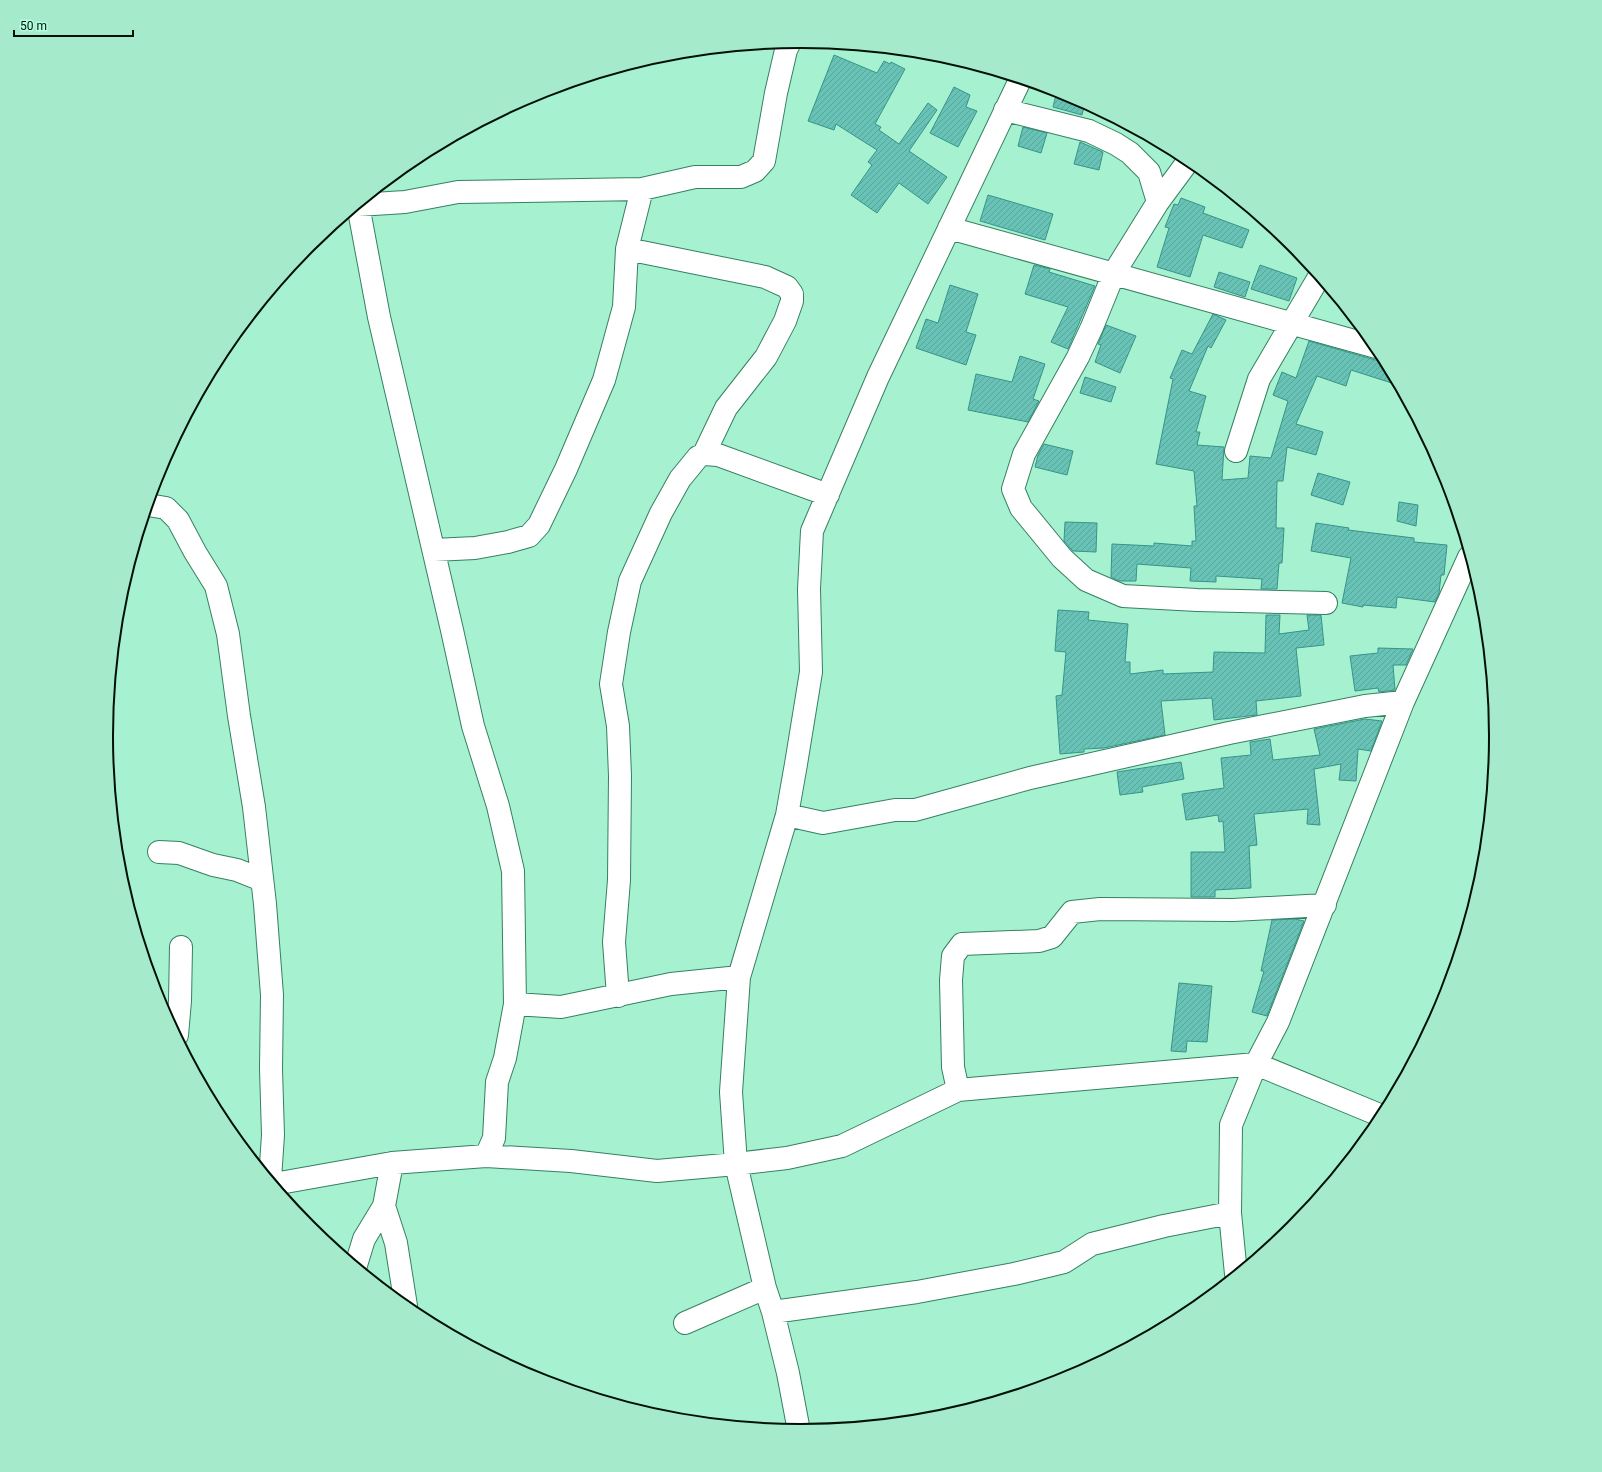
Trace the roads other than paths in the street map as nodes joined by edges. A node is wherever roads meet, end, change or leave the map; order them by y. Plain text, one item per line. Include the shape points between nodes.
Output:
1 (787, 48) edge
2 (1018, 84) edge
3 (1005, 110) junction
4 (1185, 165) edge
5 (642, 189) junction
6 (1158, 202) junction
7 (364, 205) edge
8 (359, 209) edge
9 (949, 228) junction
10 (627, 249) junction
11 (1114, 273) junction
12 (1317, 281) edge
13 (1293, 324) junction
14 (1366, 344) edge
15 (1236, 451) dead end
16 (704, 454) junction
17 (828, 495) junction
18 (153, 506) edge
19 (434, 550) junction
20 (1467, 562) edge
21 (1326, 603) dead end
22 (1403, 702) junction
23 (787, 816) junction
24 (159, 852) dead end
25 (262, 880) junction
26 (1325, 905) junction
27 (181, 947) dead end
28 (739, 977) junction
29 (618, 996) junction
30 (515, 1004) junction
31 (178, 1027) edge
32 (1256, 1064) junction
33 (958, 1090) junction
34 (1376, 1113) edge
35 (486, 1156) junction
36 (392, 1163) junction
37 (736, 1164) junction
38 (270, 1174) edge
39 (278, 1183) edge
40 (384, 1206) junction
41 (1230, 1213) junction
42 (357, 1262) edge
43 (1236, 1269) edge
44 (765, 1288) junction
45 (405, 1298) edge
46 (773, 1312) junction
47 (685, 1323) dead end
48 (799, 1424) edge

1 - 5 street via 764,161 755,171 741,178 695,177
2 - 3 street
3 - 6 street via 1089,131 1116,144 1150,172
3 - 9 street
4 - 6 street
5 - 7 street via 458,192 405,202
5 - 10 street
6 - 11 street
8 - 19 street via 379,317
9 - 11 street
9 - 17 street via 878,377
10 - 16 street via 765,277 787,287 792,294 785,321 766,357 726,408
10 - 19 street via 624,307 604,380 539,525 529,536 508,542 475,548
11 - 13 street
11 - 21 street via 1081,351 1024,454 1013,489 1021,508 1062,558 1086,580 1123,596
12 - 13 street
13 - 14 street
13 - 15 street via 1259,379
16 - 17 street via 718,454
16 - 29 street via 698,457 680,479 630,581 611,684 618,726 620,776 619,880 614,942
17 - 23 street via 812,531 809,589 810,672
18 - 25 street via 166,508 178,520 216,586 228,634 254,807
19 - 30 street via 473,726 498,806 513,871
20 - 22 street
22 - 23 street via 1365,706 1222,735 1030,778 915,810 896,810 823,823
22 - 26 street
23 - 28 street
24 - 25 street via 179,853
25 - 38 street via 272,996 273,1135
26 - 32 street via 1278,1022
26 - 33 street via 1232,910 1100,909 1072,912 1052,937 1039,942 962,944 953,956 951,980 953,1067
27 - 31 street
28 - 29 street via 671,984
28 - 37 street via 731,1092
29 - 30 street via 561,1007
30 - 35 street via 505,1058 497,1082 494,1138
32 - 33 street
32 - 34 street
32 - 41 street via 1231,1125
33 - 37 street via 842,1146 787,1158
35 - 36 street
35 - 37 street via 657,1171
36 - 39 street
36 - 40 street
37 - 44 street
40 - 42 street via 364,1239
40 - 45 street via 396,1243
41 - 43 street
41 - 46 street via 1092,1244 1064,1262 1014,1274 917,1292
44 - 46 street
44 - 47 street
46 - 48 street

